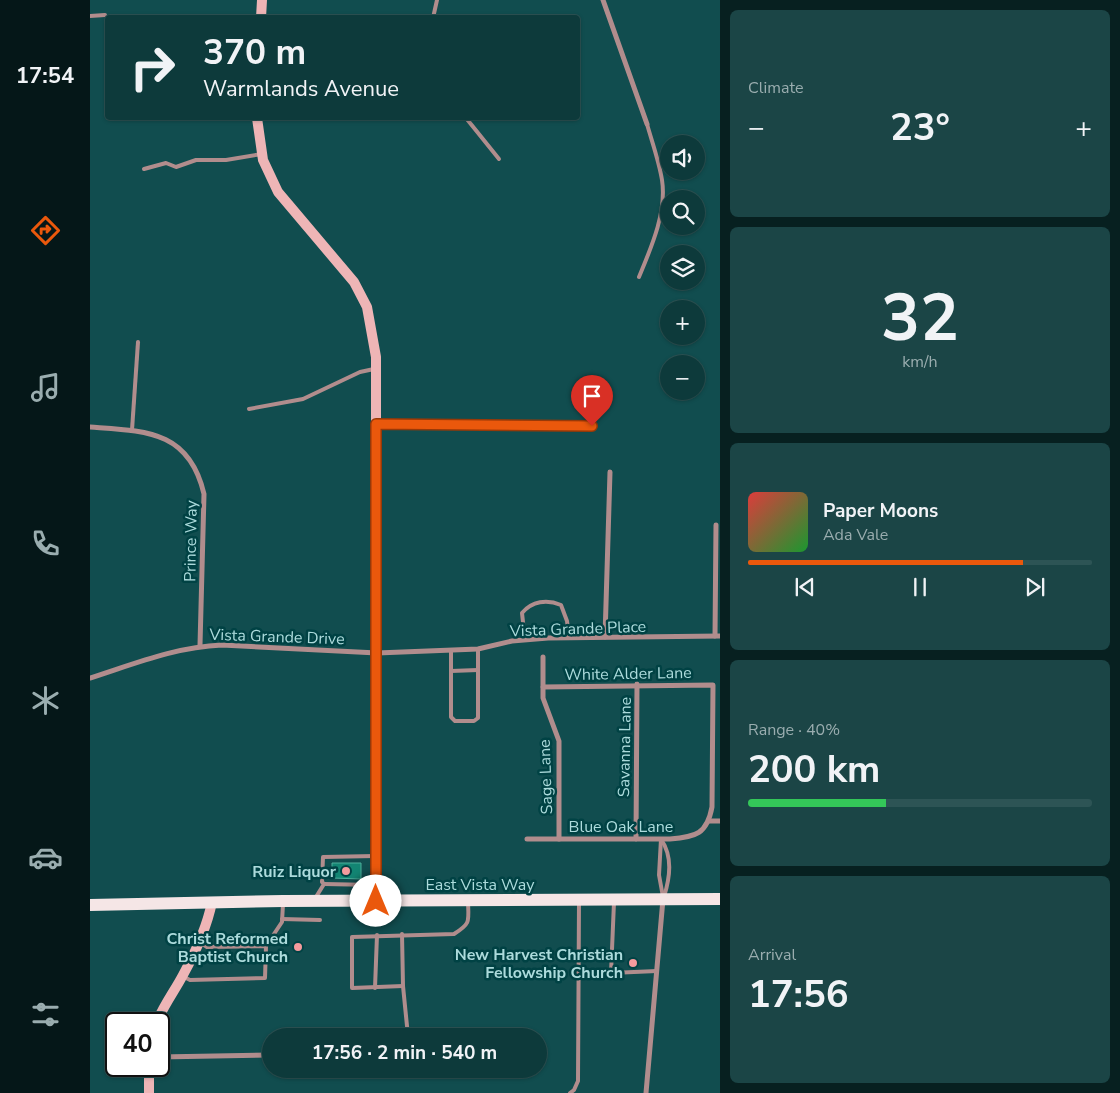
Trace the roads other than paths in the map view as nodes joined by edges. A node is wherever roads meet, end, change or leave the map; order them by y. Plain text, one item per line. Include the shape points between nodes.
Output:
1 (262, 0) edge
2 (437, 0) edge
3 (603, 0) edge
4 (105, 15) dead end
5 (261, 15) edge
6 (434, 15) edge
7 (90, 16) edge
8 (257, 120) edge
9 (468, 120) edge
10 (647, 124) joint
11 (262, 154) junction
12 (499, 159) dead end
13 (144, 169) dead end
14 (639, 277) dead end
15 (138, 342) dead end
16 (376, 368) junction
17 (249, 409) dead end
18 (376, 424) junction
19 (592, 426) dead end
20 (90, 427) edge
21 (132, 430) junction
22 (610, 472) dead end
23 (716, 525) dead end
24 (717, 636) edge
25 (569, 638) junction
26 (605, 638) junction
27 (525, 640) junction
28 (200, 646) junction
29 (478, 649) junction
30 (450, 652) junction
31 (377, 653) junction
32 (544, 657) dead end
33 (478, 670) junction
34 (451, 671) junction
35 (90, 678) edge
36 (637, 684) junction
37 (543, 687) junction
38 (713, 738) junction
39 (720, 738) edge
40 (709, 821) junction
41 (720, 821) edge
42 (527, 838) dead end
43 (559, 839) junction
44 (636, 839) junction
45 (660, 839) junction
46 (376, 856) junction
47 (324, 884) junction
48 (376, 885) junction
49 (614, 899) junction
50 (663, 899) junction
51 (720, 899) edge
52 (580, 900) junction
53 (283, 901) junction
54 (314, 901) junction
55 (376, 901) junction
56 (468, 901) junction
57 (212, 902) junction
58 (90, 905) edge
59 (282, 919) junction
60 (320, 920) dead end
61 (402, 934) junction
62 (377, 935) junction
63 (198, 941) junction
64 (266, 946) junction
65 (657, 971) junction
66 (182, 976) junction
67 (403, 986) junction
68 (375, 988) junction
69 (161, 1012) edge
70 (407, 1028) edge
71 (262, 1055) edge
72 (170, 1057) edge
73 (149, 1077) edge
74 (149, 1093) edge
75 (570, 1093) edge
76 (646, 1093) edge

1 - 5 street
2 - 6 lane
3 - 10 street
4 - 7 lane
8 - 11 street
9 - 12 lane
10 - 14 lane via 662,188 658,223
11 - 13 lane via 226,160 196,160 176,166 166,163
11 - 16 street via 278,192 354,282 367,307
15 - 21 lane
16 - 17 lane via 360,372 303,399
16 - 18 street
18 - 19 street
18 - 31 street
20 - 21 street, Prince Way
21 - 28 street, Prince Way via 160,436 182,450 200,475 204,494
22 - 26 street
23 - 24 street
24 - 26 street, Vista Grande Place
25 - 26 street, Vista Grande Place
25 - 27 street, Vista Grande Place
25 - 27 lane via 561,605 540,602 533,603 522,613
27 - 29 street, Vista Grande Place
28 - 31 street, Vista Grande Drive via 222,644
28 - 35 street, Vista Grande Drive via 182,648
29 - 30 street, Vista Grande Place
29 - 33 lane
30 - 31 street, Vista Grande Place
30 - 34 lane
31 - 46 street
32 - 37 street, Sage Lane
33 - 34 lane
33 - 34 lane via 478,718 474,721 455,721 451,717
36 - 37 street, White Alder Lane
36 - 38 street, White Alder Lane via 713,685
36 - 44 street, Savanna Lane
37 - 43 street, Sage Lane via 543,698 559,742
38 - 39 street
38 - 40 street
40 - 41 street
40 - 45 street, Blue Oak Lane via 691,837
42 - 43 street, Blue Oak Lane
43 - 44 street, Blue Oak Lane
44 - 45 street, Blue Oak Lane
45 - 50 lane via 658,875
45 - 50 lane via 667,849 669,878
46 - 47 lane via 323,857
46 - 48 street
47 - 48 lane
47 - 54 lane
48 - 55 street
49 - 50 main road, East Vista Way
49 - 52 main road, East Vista Way
49 - 65 lane via 611,973
50 - 51 main road, East Vista Way
50 - 65 street
52 - 56 main road, East Vista Way
52 - 75 lane via 578,1081
53 - 54 main road, East Vista Way
53 - 57 main road, East Vista Way
53 - 59 lane
54 - 55 main road, East Vista Way
55 - 56 main road, East Vista Way
56 - 61 lane via 469,920 454,934
57 - 58 main road, East Vista Way
57 - 63 street
59 - 60 lane
59 - 64 lane
61 - 62 lane
61 - 67 lane
62 - 68 lane
62 - 68 lane via 352,937 352,988
63 - 64 lane via 207,947
63 - 66 street
64 - 66 lane via 266,978 190,980
65 - 76 street
66 - 69 street
67 - 68 lane
67 - 70 lane
71 - 72 street
73 - 74 street

